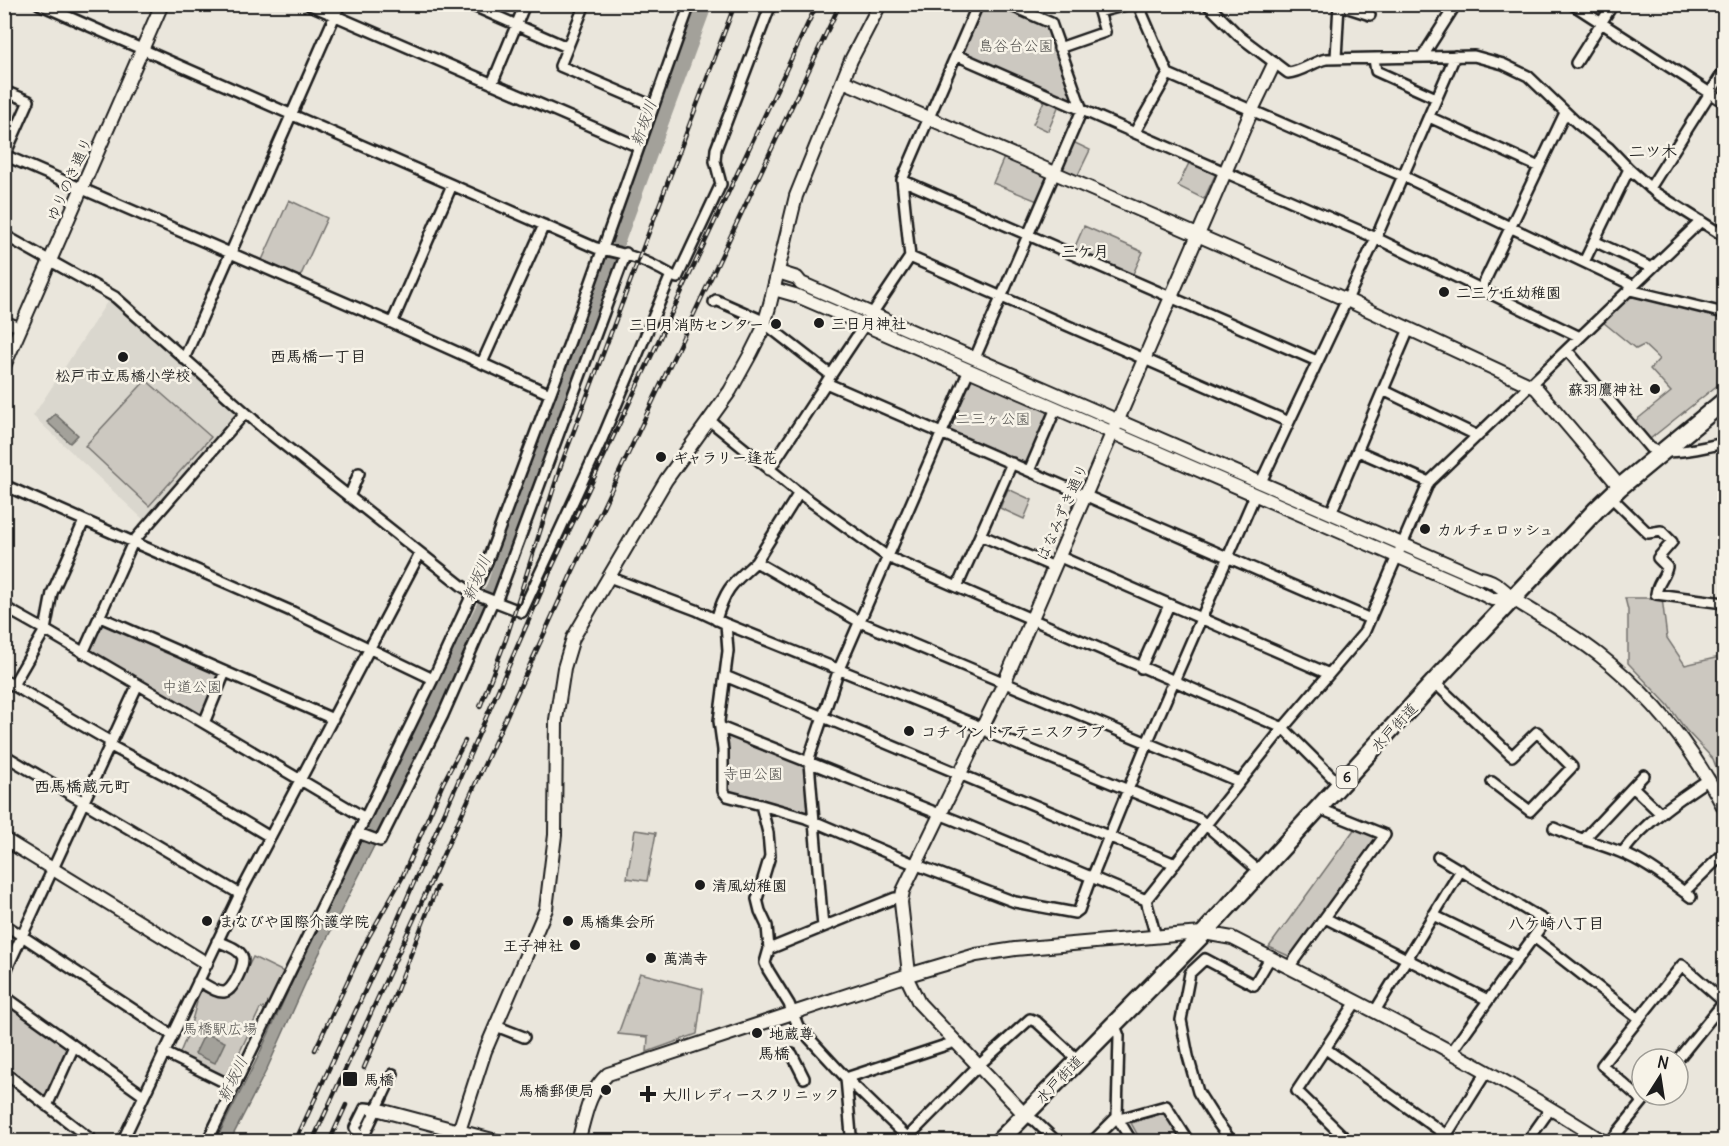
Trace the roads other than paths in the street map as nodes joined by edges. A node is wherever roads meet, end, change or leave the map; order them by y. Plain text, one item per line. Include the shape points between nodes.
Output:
1 (39, 4) edge
2 (162, 4) edge
3 (308, 4) edge
4 (340, 4) edge
5 (469, 4) edge
6 (525, 4) edge
7 (585, 4) edge
8 (690, 4) edge
9 (771, 4) edge
10 (880, 4) edge
11 (978, 4) edge
12 (1007, 4) edge
13 (1130, 4) edge
14 (1138, 4) edge
15 (1207, 4) edge
16 (1456, 4) edge
17 (1572, 4) edge
18 (1613, 4) edge
19 (1339, 5) edge
20 (1370, 15) dead end
21 (335, 16) junction
22 (1600, 24) junction
23 (516, 25) junction
24 (567, 47) junction
25 (1059, 48) junction
26 (143, 50) junction
27 (956, 55) junction
28 (1423, 56) junction
29 (1455, 56) junction
30 (1336, 58) junction
31 (1374, 59) junction
32 (1576, 63) dead end
33 (1274, 64) junction
34 (1725, 71) edge
35 (1168, 74) junction
36 (843, 81) junction
37 (492, 84) junction
38 (4, 90) edge
39 (1710, 93) junction
40 (1436, 98) junction
41 (1725, 102) edge
42 (653, 106) junction
43 (1082, 110) junction
44 (1252, 110) junction
45 (1566, 113) junction
46 (291, 115) junction
47 (1429, 117) junction
48 (928, 118) junction
49 (1135, 132) junction
50 (639, 147) junction
51 (5, 155) edge
52 (1539, 167) junction
53 (1629, 169) junction
54 (1225, 172) junction
55 (1056, 173) junction
56 (1403, 176) junction
57 (902, 180) junction
58 (452, 184) junction
59 (1650, 188) junction
60 (81, 189) junction
61 (1701, 221) junction
62 (544, 225) junction
63 (1510, 228) junction
64 (4, 235) edge
65 (1029, 236) junction
66 (1198, 236) junction
67 (1725, 236) edge
68 (1376, 238) junction
69 (1594, 241) junction
70 (603, 249) junction
71 (230, 253) junction
72 (626, 253) junction
73 (910, 257) junction
74 (51, 260) junction
75 (1584, 262) junction
76 (1652, 268) junction
77 (778, 272) junction
78 (671, 275) junction
79 (1632, 288) junction
80 (774, 289) junction
81 (1481, 289) junction
82 (1002, 296) junction
83 (1172, 298) junction
84 (1347, 300) junction
85 (714, 302) dead end
86 (1725, 313) edge
87 (873, 314) junction
88 (4, 321) edge
89 (392, 323) junction
90 (764, 323) junction
91 (865, 325) junction
92 (21, 328) junction
93 (1409, 329) junction
94 (1581, 338) junction
95 (1567, 350) junction
96 (975, 358) junction
97 (1144, 358) junction
98 (184, 359) junction
99 (1317, 361) junction
100 (482, 363) junction
101 (4, 366) edge
102 (969, 370) junction
103 (828, 379) junction
104 (1530, 385) junction
105 (1383, 390) junction
106 (550, 394) junction
107 (1725, 401) edge
108 (1056, 408) junction
109 (245, 413) junction
110 (709, 420) junction
111 (1289, 422) junction
112 (1116, 427) junction
113 (942, 433) junction
114 (1478, 436) junction
115 (1725, 443) edge
116 (1665, 451) junction
117 (1358, 452) junction
118 (1012, 464) junction
119 (769, 470) junction
120 (1029, 471) junction
121 (359, 473) dead end
122 (1261, 482) junction
123 (1429, 482) junction
124 (4, 485) edge
125 (1615, 492) junction
126 (799, 493) junction
127 (1085, 495) junction
128 (1255, 495) junction
129 (349, 496) junction
130 (1330, 513) junction
131 (84, 521) junction
132 (980, 535) junction
133 (133, 542) junction
134 (1403, 544) junction
135 (420, 553) junction
136 (1397, 556) junction
137 (1227, 557) junction
138 (888, 558) junction
139 (756, 562) junction
140 (1056, 562) junction
141 (609, 577) junction
142 (957, 587) junction
143 (475, 594) junction
144 (1512, 599) junction
145 (495, 602) junction
146 (1725, 603) edge
147 (1169, 605) junction
148 (4, 607) edge
149 (100, 617) junction
150 (1031, 619) junction
151 (1201, 619) junction
152 (1370, 619) junction
153 (716, 620) junction
154 (860, 622) junction
155 (726, 624) junction
156 (45, 630) junction
157 (369, 649) junction
158 (83, 653) junction
159 (1141, 668) junction
160 (839, 669) junction
161 (225, 672) junction
162 (1329, 674) junction
163 (725, 676) junction
164 (434, 679) junction
165 (1174, 681) junction
166 (1434, 682) junction
167 (8, 683) edge
168 (1004, 683) junction
169 (138, 684) junction
170 (822, 717) junction
171 (333, 719) junction
172 (204, 723) junction
173 (720, 727) junction
174 (1283, 728) junction
175 (983, 729) junction
176 (110, 743) junction
177 (1147, 743) junction
178 (4, 755) edge
179 (809, 762) junction
180 (961, 774) junction
181 (1644, 775) dead end
182 (1709, 779) junction
183 (300, 780) junction
184 (1240, 782) junction
185 (1492, 782) dead end
186 (1340, 785) junction
187 (1633, 787) junction
188 (1128, 790) junction
189 (84, 803) junction
190 (761, 806) junction
191 (1318, 808) junction
192 (1725, 808) edge
193 (1660, 813) junction
194 (941, 815) junction
195 (365, 818) junction
196 (814, 822) junction
197 (1207, 826) junction
198 (1554, 828) dead end
199 (358, 833) junction
200 (1108, 836) junction
201 (270, 837) junction
202 (4, 839) edge
203 (1584, 839) junction
204 (1622, 853) junction
205 (1725, 853) edge
206 (1438, 857) dead end
207 (1175, 864) junction
208 (916, 865) junction
209 (53, 870) junction
210 (1461, 870) junction
211 (1260, 872) junction
212 (1091, 878) junction
213 (240, 894) junction
214 (901, 898) junction
215 (1146, 900) junction
216 (1433, 915) junction
217 (1324, 918) junction
218 (4, 924) edge
219 (824, 927) junction
220 (1204, 933) junction
221 (23, 936) junction
222 (1156, 937) junction
223 (1534, 937) junction
224 (218, 940) junction
225 (769, 949) junction
226 (1519, 957) junction
227 (1270, 958) junction
228 (1406, 958) junction
229 (206, 963) junction
230 (1289, 967) junction
231 (4, 975) edge
232 (908, 975) junction
233 (198, 981) junction
234 (4, 996) edge
235 (1488, 1000) junction
236 (1356, 1002) junction
237 (1375, 1011) junction
238 (792, 1013) junction
239 (1640, 1019) junction
240 (1114, 1023) junction
241 (496, 1026) junction
242 (172, 1035) junction
243 (524, 1037) dead end
244 (955, 1042) junction
245 (74, 1046) junction
246 (1687, 1047) edge
247 (1326, 1049) junction
248 (1452, 1051) junction
249 (163, 1052) junction
250 (792, 1054) dead end
251 (1078, 1060) junction
252 (978, 1066) junction
253 (1487, 1071) junction
254 (4, 1072) edge
255 (393, 1074) dead end
256 (804, 1078) dead end
257 (846, 1078) junction
258 (1630, 1086) edge
259 (234, 1087) junction
260 (143, 1095) junction
261 (47, 1106) junction
262 (1638, 1107) edge
263 (1551, 1108) junction
264 (376, 1109) junction
265 (1025, 1115) junction
266 (1118, 1118) junction
267 (456, 1136) edge
268 (1444, 1138) edge
269 (907, 1140) edge
270 (361, 1141) edge
271 (94, 1142) edge
272 (122, 1142) edge
273 (207, 1142) edge
274 (500, 1142) edge
275 (578, 1142) edge
276 (850, 1142) edge
277 (998, 1142) edge
278 (1057, 1142) edge
279 (1092, 1142) edge
280 (1132, 1142) edge
281 (1189, 1142) edge
282 (1232, 1142) edge
283 (1349, 1142) edge
284 (1527, 1142) edge
285 (1604, 1142) edge
286 (1610, 1142) edge

1 - 26 street
2 - 26 street, ゆりのき通り
3 - 21 street
4 - 21 street
5 - 23 street
6 - 23 street
7 - 24 street
8 - 42 street
9 - 78 street via 716,149 721,184 677,278
10 - 36 street
11 - 27 street
12 - 25 street via 1051,23
13 - 25 street via 1099,12 1105,32
14 - 35 street
15 - 33 street
16 - 28 street
17 - 22 street
18 - 22 street
19 - 20 street
19 - 30 street
21 - 37 street
21 - 46 street
22 - 32 street
22 - 39 street
23 - 24 street
23 - 37 street
24 - 42 street via 560,66
25 - 43 street
26 - 46 street
26 - 60 street, ゆりのき通り
27 - 43 street
27 - 48 street
28 - 29 street
28 - 31 street
29 - 40 street
29 - 45 street via 1474,56 1528,76
30 - 31 street
30 - 33 street via 1314,62 1292,74
31 - 40 street via 1376,71
33 - 44 street, はなみずき通り
34 - 39 street
35 - 44 street
35 - 49 street
36 - 48 street
36 - 77 street via 796,196
37 - 50 street
38 - 51 street via 29,101
39 - 41 street
39 - 59 street
40 - 47 street
42 - 50 street
43 - 49 street
43 - 55 street
44 - 54 street, はなみずき通り
44 - 56 street
45 - 52 street
45 - 53 street
46 - 58 street
46 - 71 street
47 - 52 street
47 - 56 street
48 - 55 street
48 - 57 street
49 - 54 street
50 - 70 street
51 - 60 street
52 - 63 street
53 - 59 street
53 - 69 street
54 - 66 street, はなみずき通り
54 - 68 street
55 - 65 street
55 - 66 street
56 - 63 street
56 - 68 street
57 - 65 street
57 - 73 street
58 - 62 street
58 - 89 street
59 - 61 street
60 - 71 street
60 - 74 street, ゆりのき通り
61 - 67 street
61 - 76 street
62 - 70 street
62 - 100 street
63 - 75 street
63 - 81 street
64 - 74 street
65 - 82 street
65 - 83 street
66 - 83 street, はなみずき通り
66 - 84 street
68 - 81 street
68 - 84 street
69 - 75 street
69 - 76 street
70 - 72 street
70 - 106 street
71 - 89 street
71 - 98 street
72 - 78 street
72 - 145 street
73 - 82 street
73 - 87 street
74 - 92 street, ゆりのき通り
74 - 98 street via 115,297
75 - 79 street
76 - 79 street
77 - 80 street
77 - 87 street
78 - 145 street via 602,439 522,612
79 - 86 street
79 - 94 street
80 - 90 street
80 - 91 street
81 - 94 street
82 - 96 street
82 - 97 street
83 - 97 street, はなみずき通り
83 - 99 street
84 - 93 street
84 - 99 street
85 - 90 street
87 - 91 street
87 - 96 street
88 - 92 street
89 - 100 street
90 - 103 street
90 - 110 street via 743,368
91 - 102 street
91 - 103 street
92 - 101 street, ゆりのき通り
93 - 104 street
93 - 105 street
94 - 95 street
95 - 104 street
95 - 116 street via 1650,448
96 - 112 street
97 - 111 street
97 - 112 street, はなみずき通り
98 - 109 street
99 - 111 street
100 - 106 street
102 - 108 street
102 - 113 street
103 - 113 street
103 - 119 street
104 - 114 street
104 - 125 street
105 - 114 street
105 - 117 street
106 - 143 street
107 - 116 highway, 水戸街道 / 6
108 - 112 street
108 - 120 street
109 - 129 street
109 - 133 street
110 - 119 street
110 - 141 street via 666,480
111 - 122 street
112 - 122 street
112 - 127 street, はなみずき通り
112 - 128 street
113 - 118 street
113 - 138 street
114 - 123 street
115 - 116 street
116 - 125 highway, 水戸街道 / 6
117 - 123 street
117 - 130 street
118 - 120 street
118 - 132 street
119 - 126 street
120 - 127 street
121 - 129 street
122 - 128 street
122 - 128 street
122 - 130 street
123 - 134 street
124 - 131 street
125 - 144 highway, 水戸街道 / 6
125 - 146 street via 1648,533 1661,531 1671,542 1658,558 1666,573 1656,587 1656,594
126 - 138 street
126 - 139 street
127 - 137 street
127 - 140 street, はなみずき通り
128 - 136 street
128 - 137 street
129 - 135 street
130 - 134 street
131 - 133 street
131 - 156 street via 52,593
132 - 140 street
132 - 142 street
133 - 149 street
133 - 157 street
134 - 136 street
134 - 144 street via 1502,587
135 - 143 street
135 - 157 street
136 - 144 street via 1492,599
136 - 152 street
137 - 151 street
137 - 152 street
138 - 142 street
138 - 154 street
139 - 153 street via 729,587
139 - 154 street
140 - 147 street
140 - 150 street, はなみずき通り
141 - 153 street
141 - 241 street via 567,654 556,720 555,835 549,896
142 - 150 street
143 - 145 street
143 - 164 street
144 - 166 highway, 水戸街道 / 6
144 - 182 street via 1562,628 1629,680 1673,728
145 - 199 street via 380,841
147 - 151 street
147 - 159 street
148 - 156 street
149 - 158 street
149 - 161 street
150 - 159 street
150 - 168 street, はなみずき通り
151 - 162 street
151 - 165 street
152 - 162 street via 1364,633
153 - 155 street
154 - 160 street
154 - 168 street
155 - 160 street
155 - 163 street
156 - 158 street
156 - 167 street
157 - 164 street
157 - 171 street
158 - 169 street
159 - 165 street
160 - 170 street
160 - 175 street
161 - 171 street
161 - 172 street
162 - 174 street
163 - 170 street
163 - 173 street
164 - 195 street
165 - 174 street
165 - 177 street
166 - 185 street via 1512,756 1537,732 1572,767 1530,811
166 - 186 highway, 水戸街道 / 6
167 - 176 street
168 - 175 street, はなみずき通り
168 - 177 street
169 - 172 street
169 - 176 street
170 - 179 street
170 - 180 street
171 - 183 street
172 - 183 street
173 - 179 street
173 - 190 street via 723,794
174 - 184 street
174 - 186 street
175 - 180 street, はなみずき通り
175 - 188 street
176 - 189 street
176 - 201 street
177 - 184 street
177 - 188 street
178 - 189 street
179 - 194 street
179 - 196 street
180 - 194 street, はなみずき通り
180 - 200 street
181 - 187 street
182 - 192 street
182 - 193 street
183 - 195 street
183 - 201 street
184 - 197 street
186 - 191 highway, 水戸街道 / 6
187 - 193 street
187 - 203 street
188 - 197 street via 1199,819
188 - 200 street
189 - 209 street
189 - 213 street
190 - 196 street
190 - 225 street via 770,856 758,899
191 - 211 highway, 水戸街道 / 6
191 - 217 street via 1385,835
193 - 204 street
194 - 208 street, はなみずき通り
194 - 212 street
195 - 199 street
196 - 208 street
196 - 219 street
197 - 207 street
197 - 211 street
198 - 203 street
199 - 259 street
200 - 207 street
200 - 212 street
201 - 213 street
202 - 209 street
203 - 204 street
204 - 205 street via 1687,895
206 - 210 street
207 - 215 street
208 - 212 street via 1015,902 1075,913
208 - 214 street, はなみずき通り
209 - 221 street
209 - 229 street
210 - 216 street
210 - 223 street via 1545,921
211 - 220 highway, 水戸街道 / 6
212 - 215 street
213 - 224 street
214 - 219 street
214 - 232 street
215 - 222 street
216 - 226 street
216 - 228 street
217 - 228 street
217 - 230 street
218 - 221 street
219 - 225 street
220 - 222 street
220 - 227 street via 1232,938
220 - 240 highway, 水戸街道 / 6
221 - 231 street
221 - 242 street
222 - 232 street via 993,952
223 - 226 street
223 - 239 street
224 - 229 street
224 - 233 street via 242,955 232,987 219,991
225 - 238 street via 765,963
226 - 235 street
227 - 230 street
227 - 282 street via 1254,985 1205,959 1190,973 1181,1020 1188,1056 1198,1092
228 - 235 street
228 - 237 street
229 - 233 street
230 - 236 street
232 - 238 street
232 - 244 street via 908,985 919,1004
233 - 242 street
234 - 245 street
235 - 248 street
236 - 237 street
236 - 247 street
237 - 248 street
238 - 257 street via 798,1026
238 - 275 street via 608,1074 590,1097
239 - 246 street via 1682,965 1725,1002
239 - 258 street via 1602,1065
240 - 251 highway, 水戸街道 / 6
240 - 266 street via 1119,1036
241 - 243 street
241 - 267 street
242 - 249 street
244 - 252 street
244 - 257 street
245 - 260 street
245 - 261 street
247 - 268 street
247 - 283 street via 1297,1091
248 - 253 street
249 - 259 street
249 - 260 street
250 - 256 street
251 - 252 street via 1030,1019
251 - 265 highway, 水戸街道 / 6
252 - 265 street
252 - 269 street
253 - 263 street
253 - 268 street
254 - 261 street
255 - 264 street
257 - 269 street
257 - 276 street
259 - 273 street
260 - 272 street
261 - 271 street
262 - 286 street
263 - 284 street
263 - 285 street
264 - 267 street
264 - 270 street
265 - 277 highway, 水戸街道 / 6
265 - 278 street
266 - 279 street
266 - 280 street
266 - 281 street via 1166,1106
267 - 274 street

